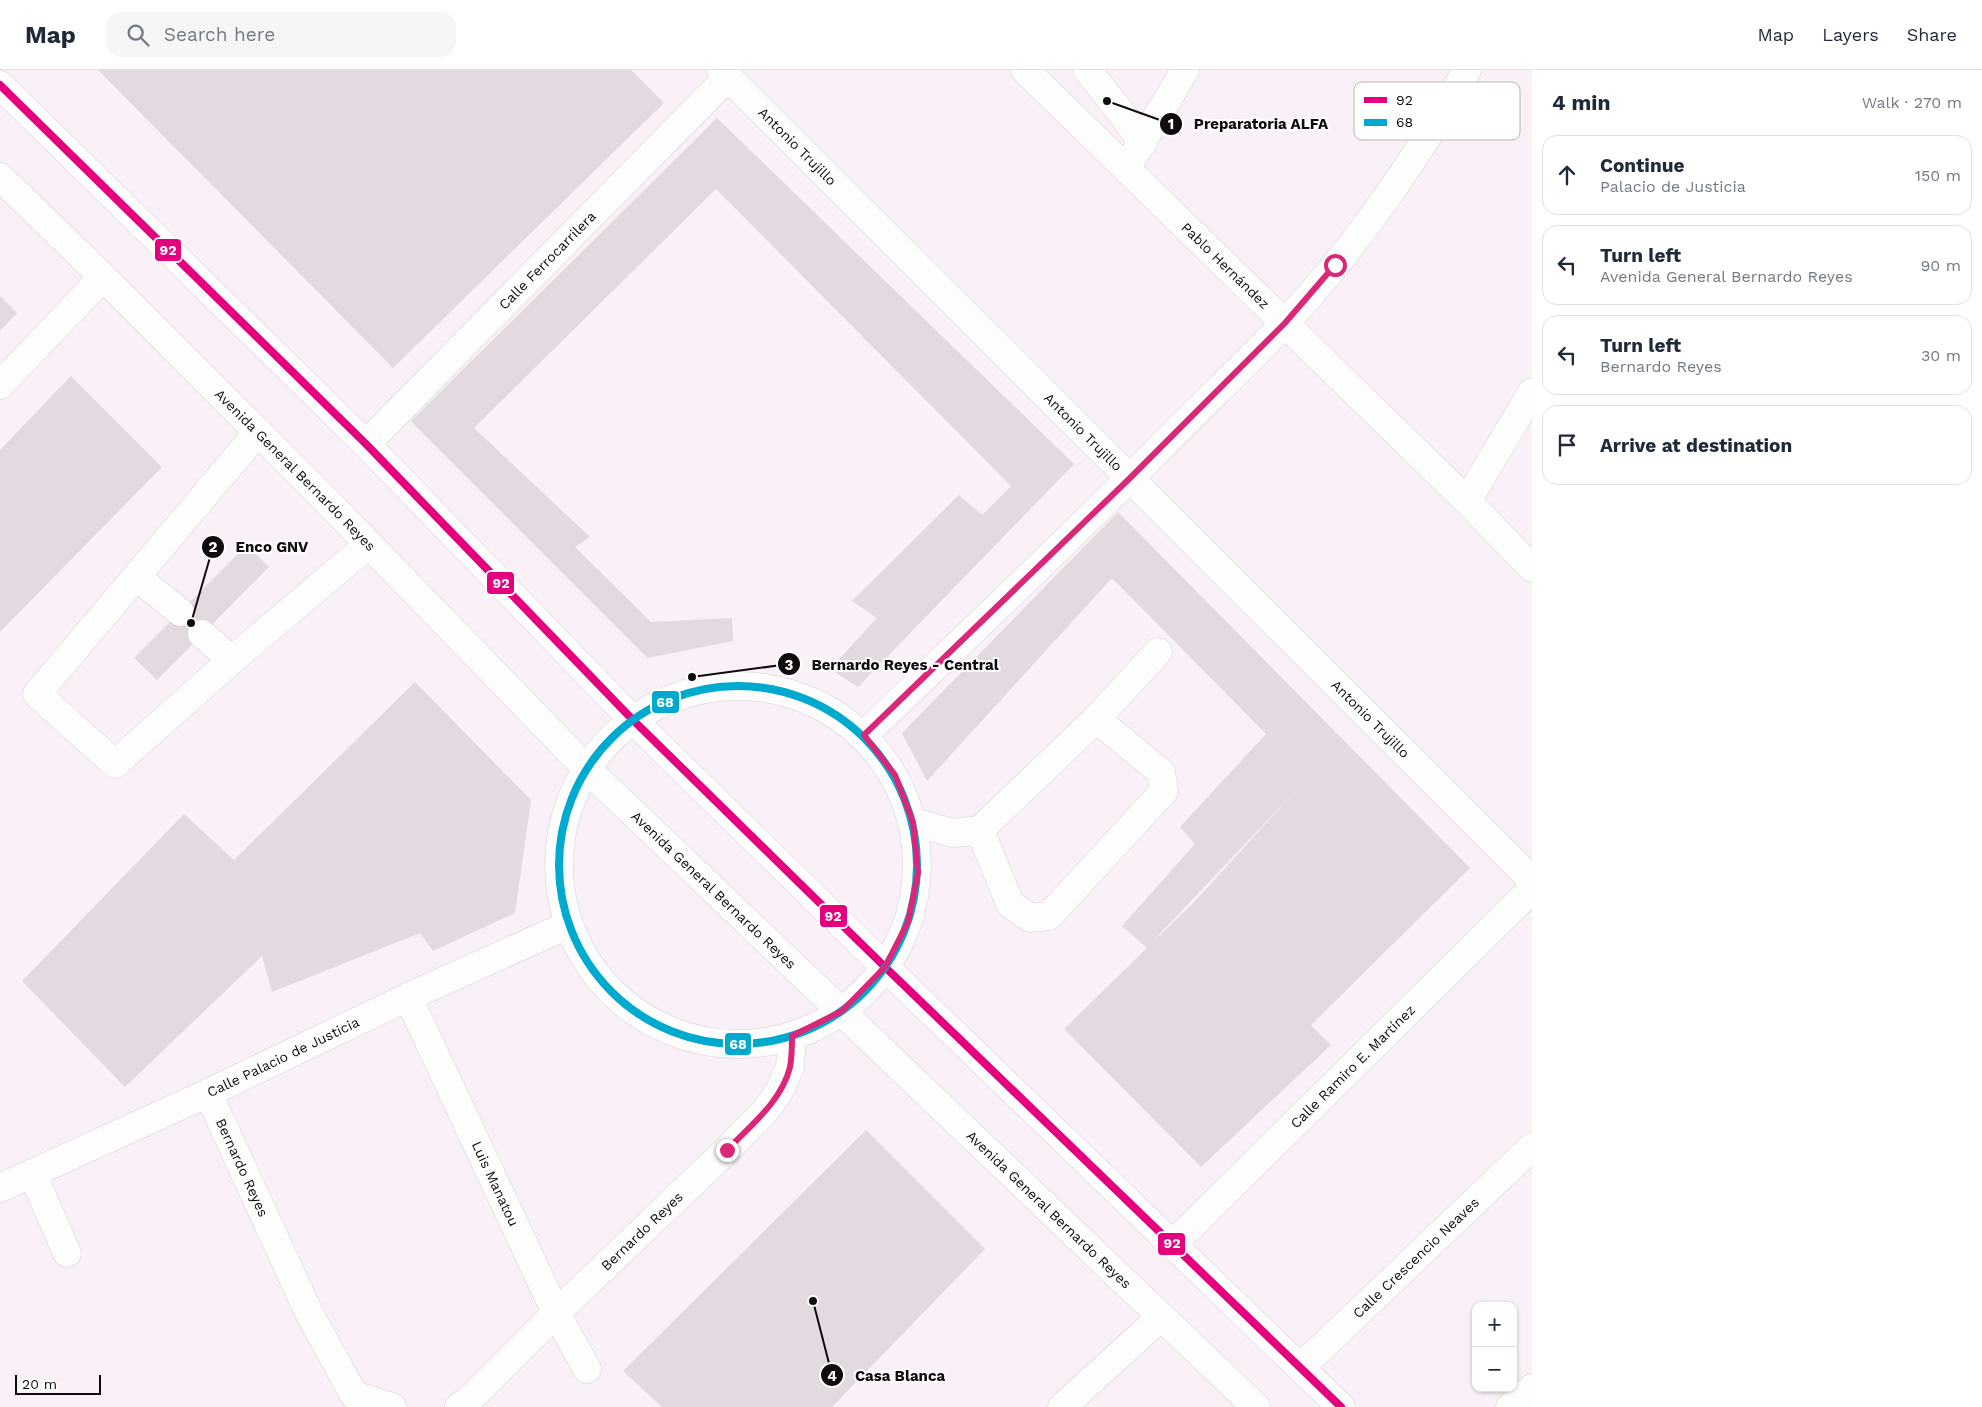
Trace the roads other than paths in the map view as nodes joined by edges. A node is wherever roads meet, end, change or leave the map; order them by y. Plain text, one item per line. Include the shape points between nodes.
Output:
1 (1025, 70) edge
2 (1087, 70) edge
3 (1185, 70) edge
4 (1467, 70) edge
5 (724, 74) edge
6 (1460, 82) edge
7 (0, 85) edge
8 (1424, 140) edge
9 (1143, 143) junction
10 (1126, 169) junction
11 (0, 177) edge
12 (103, 277) junction
13 (1285, 323) junction
14 (0, 385) edge
15 (1532, 392) edge
16 (258, 432) junction
17 (366, 444) junction
18 (1129, 479) junction
19 (1468, 501) junction
20 (369, 544) junction
21 (1532, 568) edge
22 (137, 577) junction
23 (180, 612) dead end
24 (202, 634) dead end
25 (1158, 652) dead end
26 (232, 660) junction
27 (632, 719) junction
28 (1096, 719) junction
29 (864, 735) junction
30 (586, 768) junction
31 (913, 822) junction
32 (980, 830) junction
33 (1532, 880) edge
34 (1532, 890) edge
35 (568, 925) junction
36 (885, 967) junction
37 (408, 997) junction
38 (842, 1011) junction
39 (792, 1036) junction
40 (208, 1093) junction
41 (1532, 1147) edge
42 (32, 1173) junction
43 (0, 1188) edge
44 (1172, 1245) junction
45 (67, 1253) dead end
46 (556, 1313) junction
47 (1161, 1317) junction
48 (1300, 1368) junction
49 (587, 1369) dead end
50 (1532, 1388) edge
51 (350, 1401) edge
52 (392, 1407) edge
53 (459, 1407) edge
54 (1062, 1407) edge
55 (1256, 1407) edge
56 (1341, 1407) edge
57 (1510, 1407) edge

1 - 10 street, Pablo Hernández
2 - 9 street
3 - 9 street
4 - 6 street
5 - 17 street, Calle Ferrocarrilera
5 - 18 street, Antonio Trujillo
7 - 17 street
8 - 13 street via 1372,217
9 - 10 street
10 - 13 street, Pablo Hernández
11 - 12 street, Avenida General Bernardo Reyes
12 - 14 street
12 - 16 street, Avenida General Bernardo Reyes
13 - 18 street
13 - 19 street, Pablo Hernández
15 - 19 street
16 - 20 street, Avenida General Bernardo Reyes
16 - 22 street
17 - 27 street
18 - 29 street
18 - 33 street, Antonio Trujillo
19 - 21 street, Pablo Hernández
20 - 26 street
20 - 30 street, Avenida General Bernardo Reyes
22 - 23 street
22 - 26 street via 37,694 115,764
24 - 26 street
25 - 28 street
27 - 29 street via 677,696 726,685 777,689 824,706
27 - 30 street
27 - 36 street
28 - 32 street
28 - 32 street via 1161,772 1164,791 1049,916 1030,918 1010,904
29 - 31 street via 895,775
30 - 35 street via 564,818 558,863
30 - 38 street, Avenida General Bernardo Reyes
31 - 32 street via 953,833
31 - 36 street via 918,873 915,889 908,922
34 - 44 street, Calle Ramiro E. Martínez
35 - 37 street, Calle Palacio de Justicia
35 - 39 street via 594,974 633,1012 683,1037 738,1044
36 - 38 street
36 - 44 street
37 - 40 street, Calle Palacio de Justicia
37 - 46 street, Luis Manatou
38 - 39 street
38 - 47 street, Avenida General Bernardo Reyes
39 - 46 street, Bernardo Reyes via 790,1067 780,1092 765,1111
40 - 42 street, Calle Palacio de Justicia
40 - 51 street, Bernardo Reyes
41 - 48 street, Calle Crescencio Neaves
42 - 43 street, Calle Palacio de Justicia
42 - 45 street
44 - 48 street
46 - 49 street, Luis Manatou
46 - 53 street, Bernardo Reyes
47 - 54 street
47 - 55 street, Avenida General Bernardo Reyes
48 - 56 street
50 - 57 street
51 - 52 street, Bernardo Reyes

